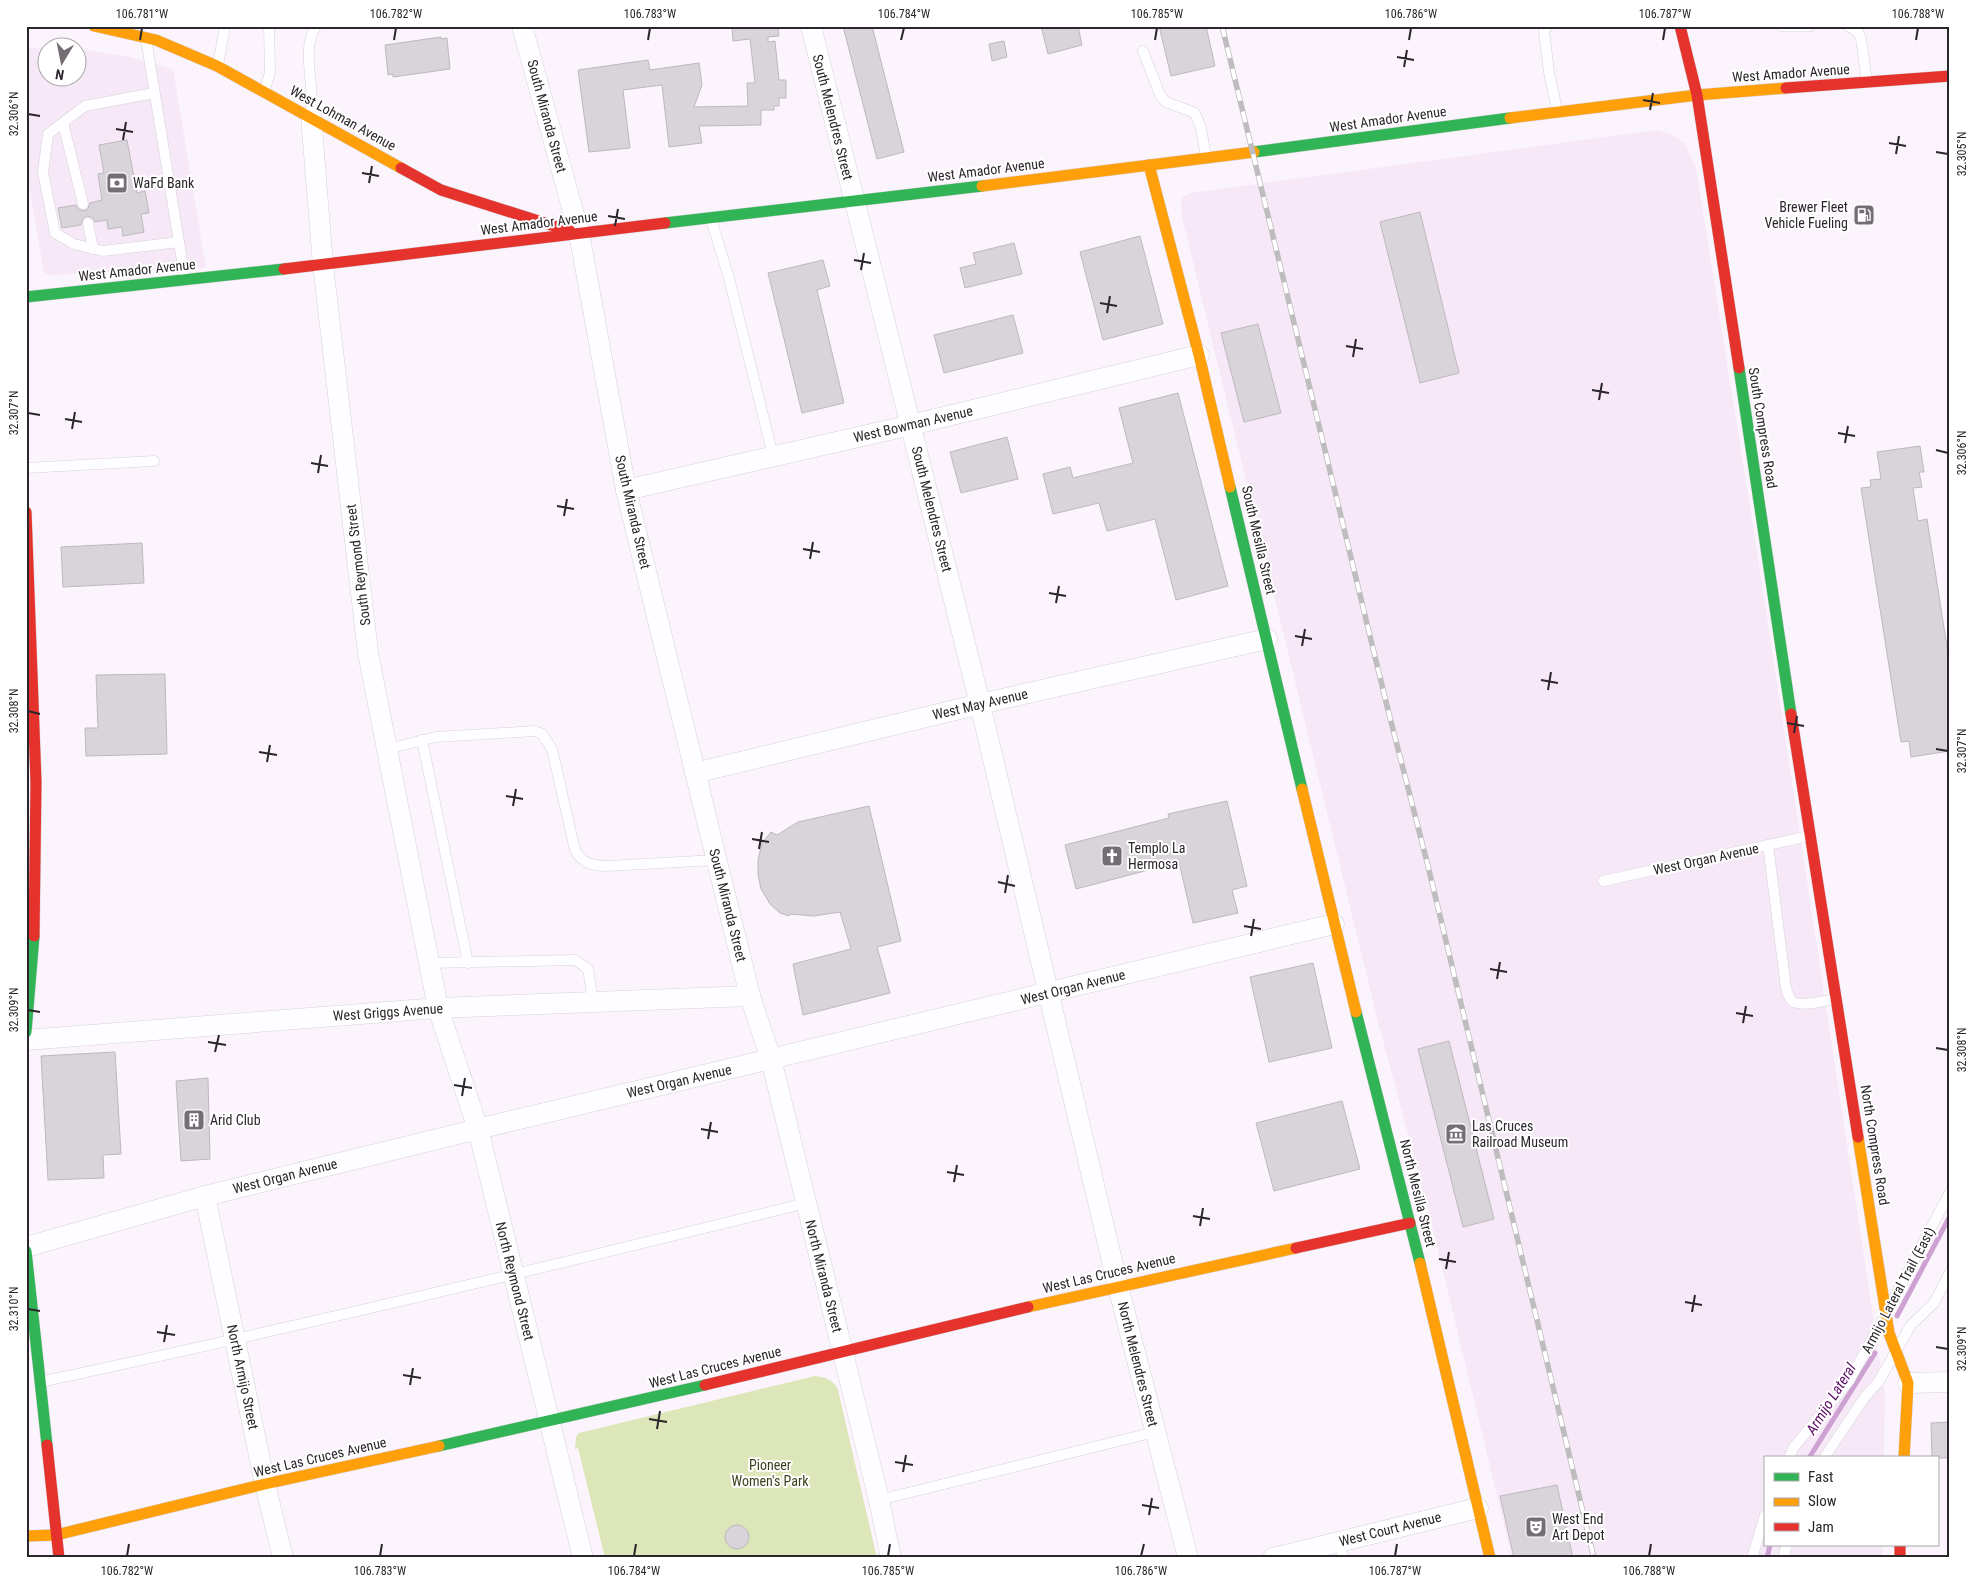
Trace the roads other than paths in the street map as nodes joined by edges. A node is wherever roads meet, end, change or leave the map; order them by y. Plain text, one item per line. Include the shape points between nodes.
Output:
1 (94, 26) edge
2 (225, 26) edge
3 (269, 26) edge
4 (316, 26) edge
5 (522, 26) edge
6 (811, 26) edge
7 (1548, 26) edge
8 (1680, 26) edge
9 (1781, 26) edge
10 (1810, 26) edge
11 (1848, 26) edge
12 (146, 38) junction
13 (1143, 51) dead end
14 (218, 66) junction
15 (1950, 76) edge
16 (1867, 82) junction
17 (264, 92) junction
18 (154, 93) junction
19 (1697, 95) junction
20 (1558, 112) junction
21 (311, 116) junction
22 (63, 122) junction
23 (1206, 158) junction
24 (1149, 165) junction
25 (854, 202) junction
26 (83, 204) dead end
27 (711, 218) junction
28 (88, 223) dead end
29 (579, 233) junction
30 (178, 242) junction
31 (92, 249) junction
32 (323, 266) junction
33 (185, 280) junction
34 (26, 297) edge
35 (1199, 355) junction
36 (911, 425) junction
37 (774, 456) junction
38 (154, 461) dead end
39 (26, 468) edge
40 (626, 490) junction
41 (26, 512) edge
42 (1267, 639) junction
43 (980, 704) junction
44 (422, 740) junction
45 (387, 749) junction
46 (695, 773) junction
47 (31, 782) edge
48 (1810, 836) junction
49 (1768, 845) junction
50 (716, 860) junction
51 (1603, 881) dead end
52 (1334, 924) junction
53 (429, 963) junction
54 (468, 963) junction
55 (1049, 993) junction
56 (750, 996) junction
57 (1836, 998) junction
58 (593, 1002) junction
59 (438, 1008) junction
60 (26, 1032) edge
61 (26, 1040) edge
62 (771, 1060) junction
63 (478, 1129) junction
64 (1950, 1192) edge
65 (205, 1196) junction
66 (806, 1203) junction
67 (1410, 1223) junction
68 (26, 1247) edge
69 (26, 1251) edge
70 (1950, 1272) edge
71 (513, 1275) junction
72 (1118, 1286) junction
73 (1886, 1312) junction
74 (235, 1338) junction
75 (842, 1351) junction
76 (1896, 1351) junction
77 (40, 1382) junction
78 (1950, 1382) edge
79 (1908, 1383) junction
80 (549, 1422) junction
81 (1155, 1432) junction
82 (1790, 1456) edge
83 (1825, 1456) edge
84 (1904, 1456) edge
85 (265, 1484) junction
86 (879, 1500) junction
87 (1478, 1508) junction
88 (1764, 1518) edge
89 (56, 1535) junction
90 (26, 1536) edge
91 (1787, 1546) edge
92 (1341, 1550) edge
93 (59, 1558) edge
94 (283, 1558) edge
95 (583, 1558) edge
96 (891, 1558) edge
97 (1188, 1558) edge
98 (1273, 1558) edge
99 (1490, 1558) edge
100 (1752, 1558) edge
101 (1783, 1558) edge

1 - 12 street, West Lohman Avenue
2 - 14 lane
3 - 17 lane via 270,72
4 - 21 lane via 308,44 313,92
5 - 29 street, South Miranda Street
6 - 25 street, South Melendres Street
7 - 20 lane via 1544,31 1545,43
8 - 19 street, South Compress Road
9 - 10 lane
11 - 16 lane via 1858,32 1861,39
12 - 14 street, West Lohman Avenue
12 - 18 lane
13 - 23 lane via 1160,96 1166,102 1195,113 1202,128
14 - 17 street, West Lohman Avenue
15 - 16 street, West Amador Avenue
16 - 19 street, West Amador Avenue
17 - 21 street, West Lohman Avenue
18 - 22 lane via 85,106
18 - 30 lane
19 - 20 street, West Amador Avenue
19 - 48 street, South Compress Road
20 - 23 street, West Amador Avenue
21 - 29 street, West Lohman Avenue via 441,190
21 - 32 street, South Reymond Street
22 - 26 lane
22 - 31 lane via 48,134 43,172 55,233 74,244
23 - 24 street, West Amador Avenue
24 - 25 street, West Amador Avenue
24 - 35 street, South Mesilla Street
25 - 27 street, West Amador Avenue
25 - 36 street, South Melendres Street
27 - 29 street, West Amador Avenue
27 - 37 lane
28 - 31 lane
29 - 32 street, West Amador Avenue
29 - 40 street, South Miranda Street
30 - 31 lane via 103,251
30 - 33 lane
32 - 33 street, West Amador Avenue
32 - 45 street, South Reymond Street via 368,653
33 - 34 street, West Amador Avenue
35 - 36 street, West Bowman Avenue
35 - 42 street, South Mesilla Street
36 - 37 street, West Bowman Avenue
36 - 43 street, South Melendres Street
37 - 40 street, West Bowman Avenue
38 - 39 lane
40 - 46 street, South Miranda Street
41 - 47 street
42 - 43 street, West May Avenue
42 - 52 street, South Mesilla Street
43 - 46 street, West May Avenue
43 - 55 street, South Melendres Street
44 - 45 lane
44 - 50 lane via 526,731 542,734 552,749 575,850 578,857 586,862 607,866
44 - 54 lane
45 - 53 street, South Reymond Street
46 - 50 street, South Miranda Street
47 - 60 street via 34,941
48 - 49 lane, West Organ Avenue
48 - 57 street, North Compress Road
49 - 51 lane, West Organ Avenue
49 - 57 lane via 1788,994 1796,1004
50 - 56 street, South Miranda Street
52 - 55 street, West Organ Avenue
52 - 67 street, North Mesilla Street
53 - 54 lane
53 - 59 street, South Reymond Street
54 - 58 lane via 575,960 588,970
55 - 62 street, West Organ Avenue
55 - 72 street, North Melendres Street
56 - 58 street, West Griggs Avenue
56 - 62 street, North Miranda Street
57 - 73 street, North Compress Road
58 - 59 street, West Griggs Avenue
59 - 61 street, West Griggs Avenue
59 - 63 street, North Reymond Street
62 - 63 street, West Organ Avenue
62 - 66 street, North Miranda Street
63 - 65 street, West Organ Avenue
63 - 71 street, North Reymond Street
64 - 73 lane, Armijo Lateral Trail (East)
65 - 68 street, West Organ Avenue
65 - 74 street, North Armijo Street
66 - 71 lane
66 - 75 street, North Miranda Street
67 - 72 street, West Las Cruces Avenue
67 - 87 street, North Mesilla Street
69 - 77 street
70 - 76 lane via 1934,1303 1911,1325
71 - 74 lane
71 - 80 street, North Reymond Street
72 - 75 street, West Las Cruces Avenue
72 - 81 street, North Melendres Street
73 - 76 street, North Compress Road
73 - 82 lane, Armijo Lateral Trail (East) via 1849,1381
74 - 77 lane
74 - 85 street, North Armijo Street
75 - 80 street, West Las Cruces Avenue
75 - 86 street, North Miranda Street
76 - 79 street, North Compress Road
76 - 83 lane via 1880,1381 1865,1397
77 - 89 street
78 - 79 street
79 - 84 street, North Compress Road
80 - 85 street, West Las Cruces Avenue
80 - 95 street, North Reymond Street
81 - 86 lane
81 - 97 street, North Melendres Street
85 - 89 street, West Las Cruces Avenue
85 - 94 street, North Armijo Street
86 - 96 street, North Miranda Street
87 - 92 street, West Court Avenue
87 - 99 street, North Mesilla Street
88 - 100 lane
89 - 90 street, West Las Cruces Avenue
89 - 93 street
91 - 101 lane
92 - 98 street, West Court Avenue

